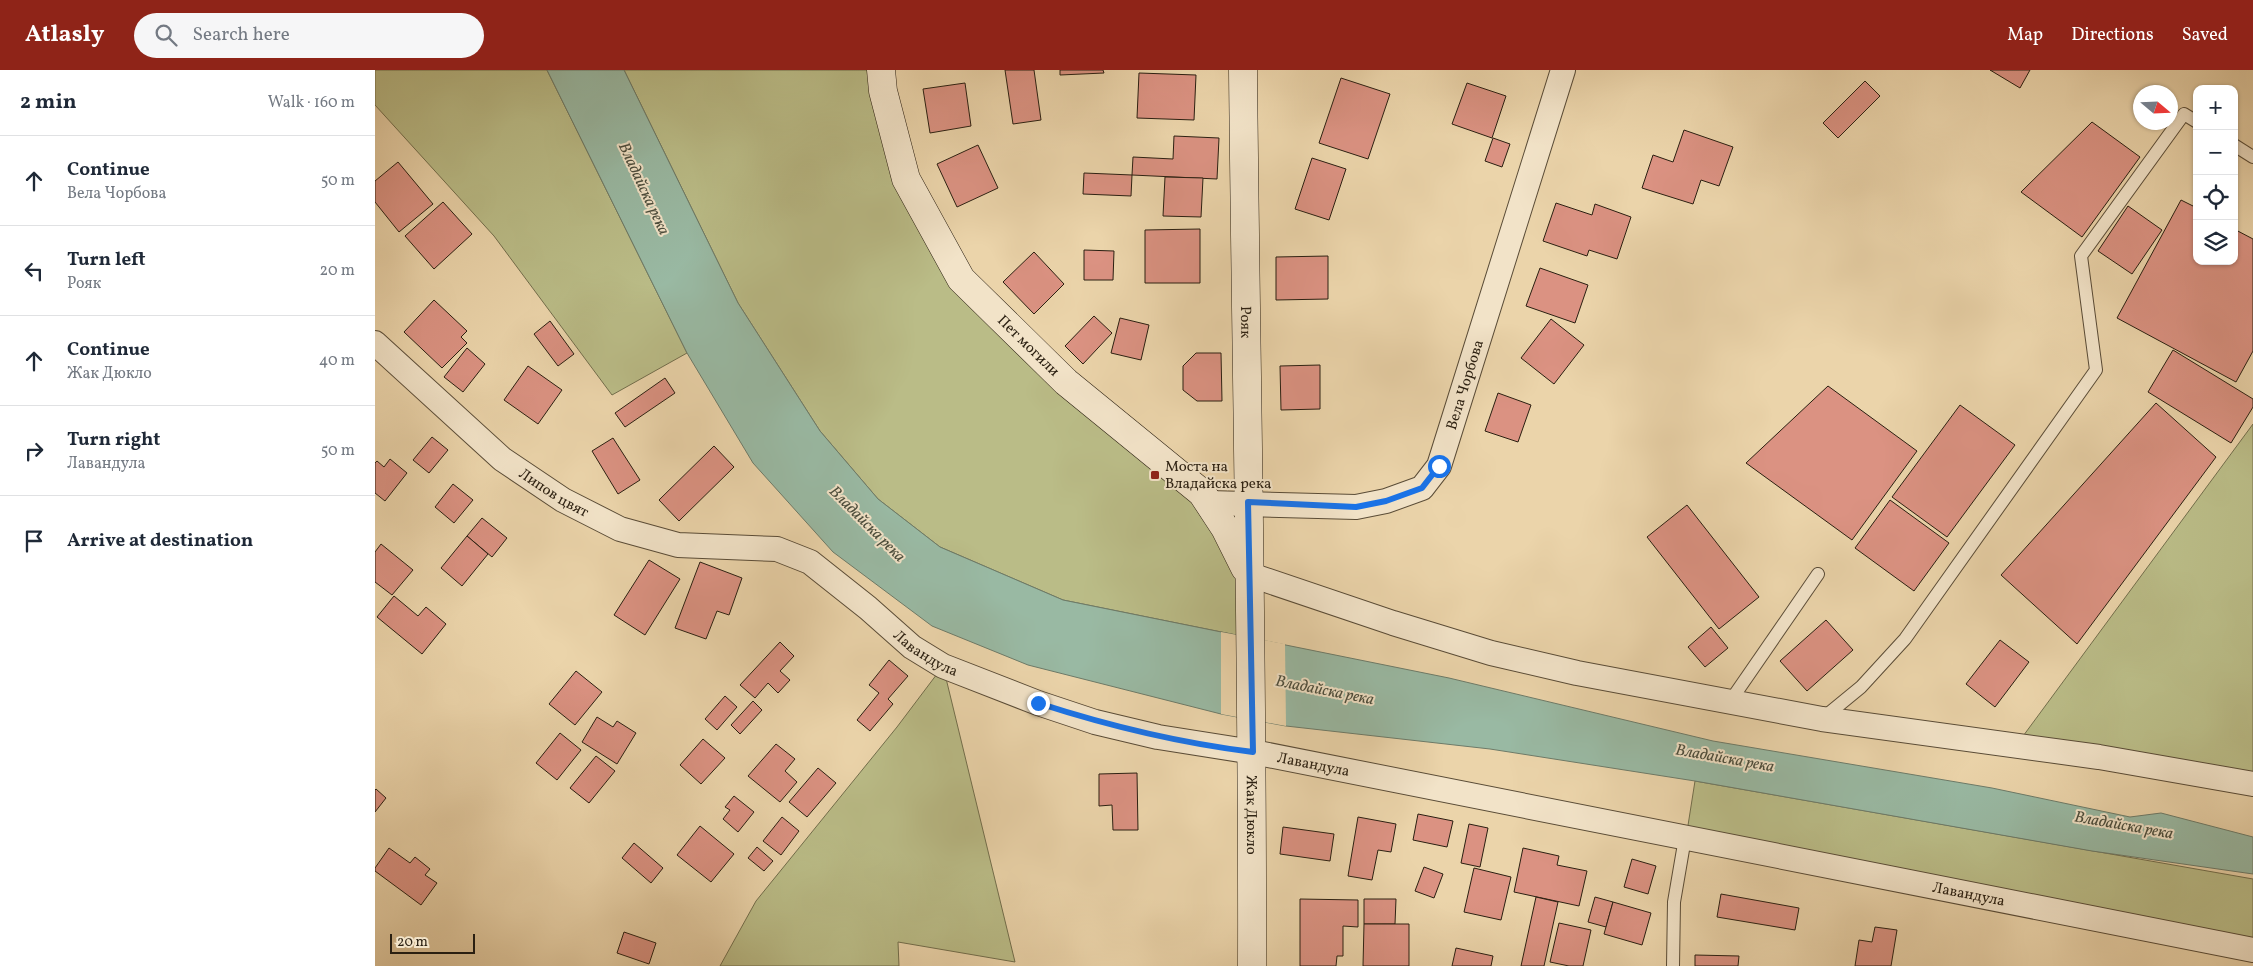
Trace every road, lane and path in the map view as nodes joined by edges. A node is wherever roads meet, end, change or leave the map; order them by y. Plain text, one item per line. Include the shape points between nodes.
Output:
1 (881, 70) edge
2 (1243, 70) edge
3 (1563, 70) edge
4 (2193, 120) edge
5 (2238, 148) edge
6 (2253, 157) edge
7 (375, 343) edge
8 (1248, 502) junction
9 (1209, 503) junction
10 (777, 549) joint
11 (1248, 574) junction
12 (1817, 574) dead end
13 (1729, 703) junction
14 (1822, 719) junction
15 (1253, 752) junction
16 (2253, 784) edge
17 (1685, 838) junction
18 (2253, 950) edge
19 (1252, 966) edge
20 (1673, 966) edge

1 - 9 street, Пет могили via 883,91 906,179 961,279 1066,382 1202,493
2 - 8 street, Рояк
3 - 8 street, Вела Чорбова via 1439,466 1422,488 1378,503 1356,507
4 - 14 lane via 2184,114 2081,256 2096,370 1905,638 1861,687
5 - 6 lane
7 - 10 street, Липов цвят via 503,459 563,500 620,529 678,544
8 - 9 street, Вела Чорбова
8 - 11 street, Рояк
9 - 11 street, Пет могили
10 - 15 street, Лавандула via 810,562 912,647 943,666 1095,722 1157,737
11 - 13 street via 1491,653
11 - 15 street, Жак Дюкло
12 - 13 lane
13 - 14 street
14 - 16 street via 2099,757
15 - 17 street, Лавандула
15 - 19 street, Жак Дюкло
17 - 18 street, Лавандула
17 - 20 lane via 1674,902

